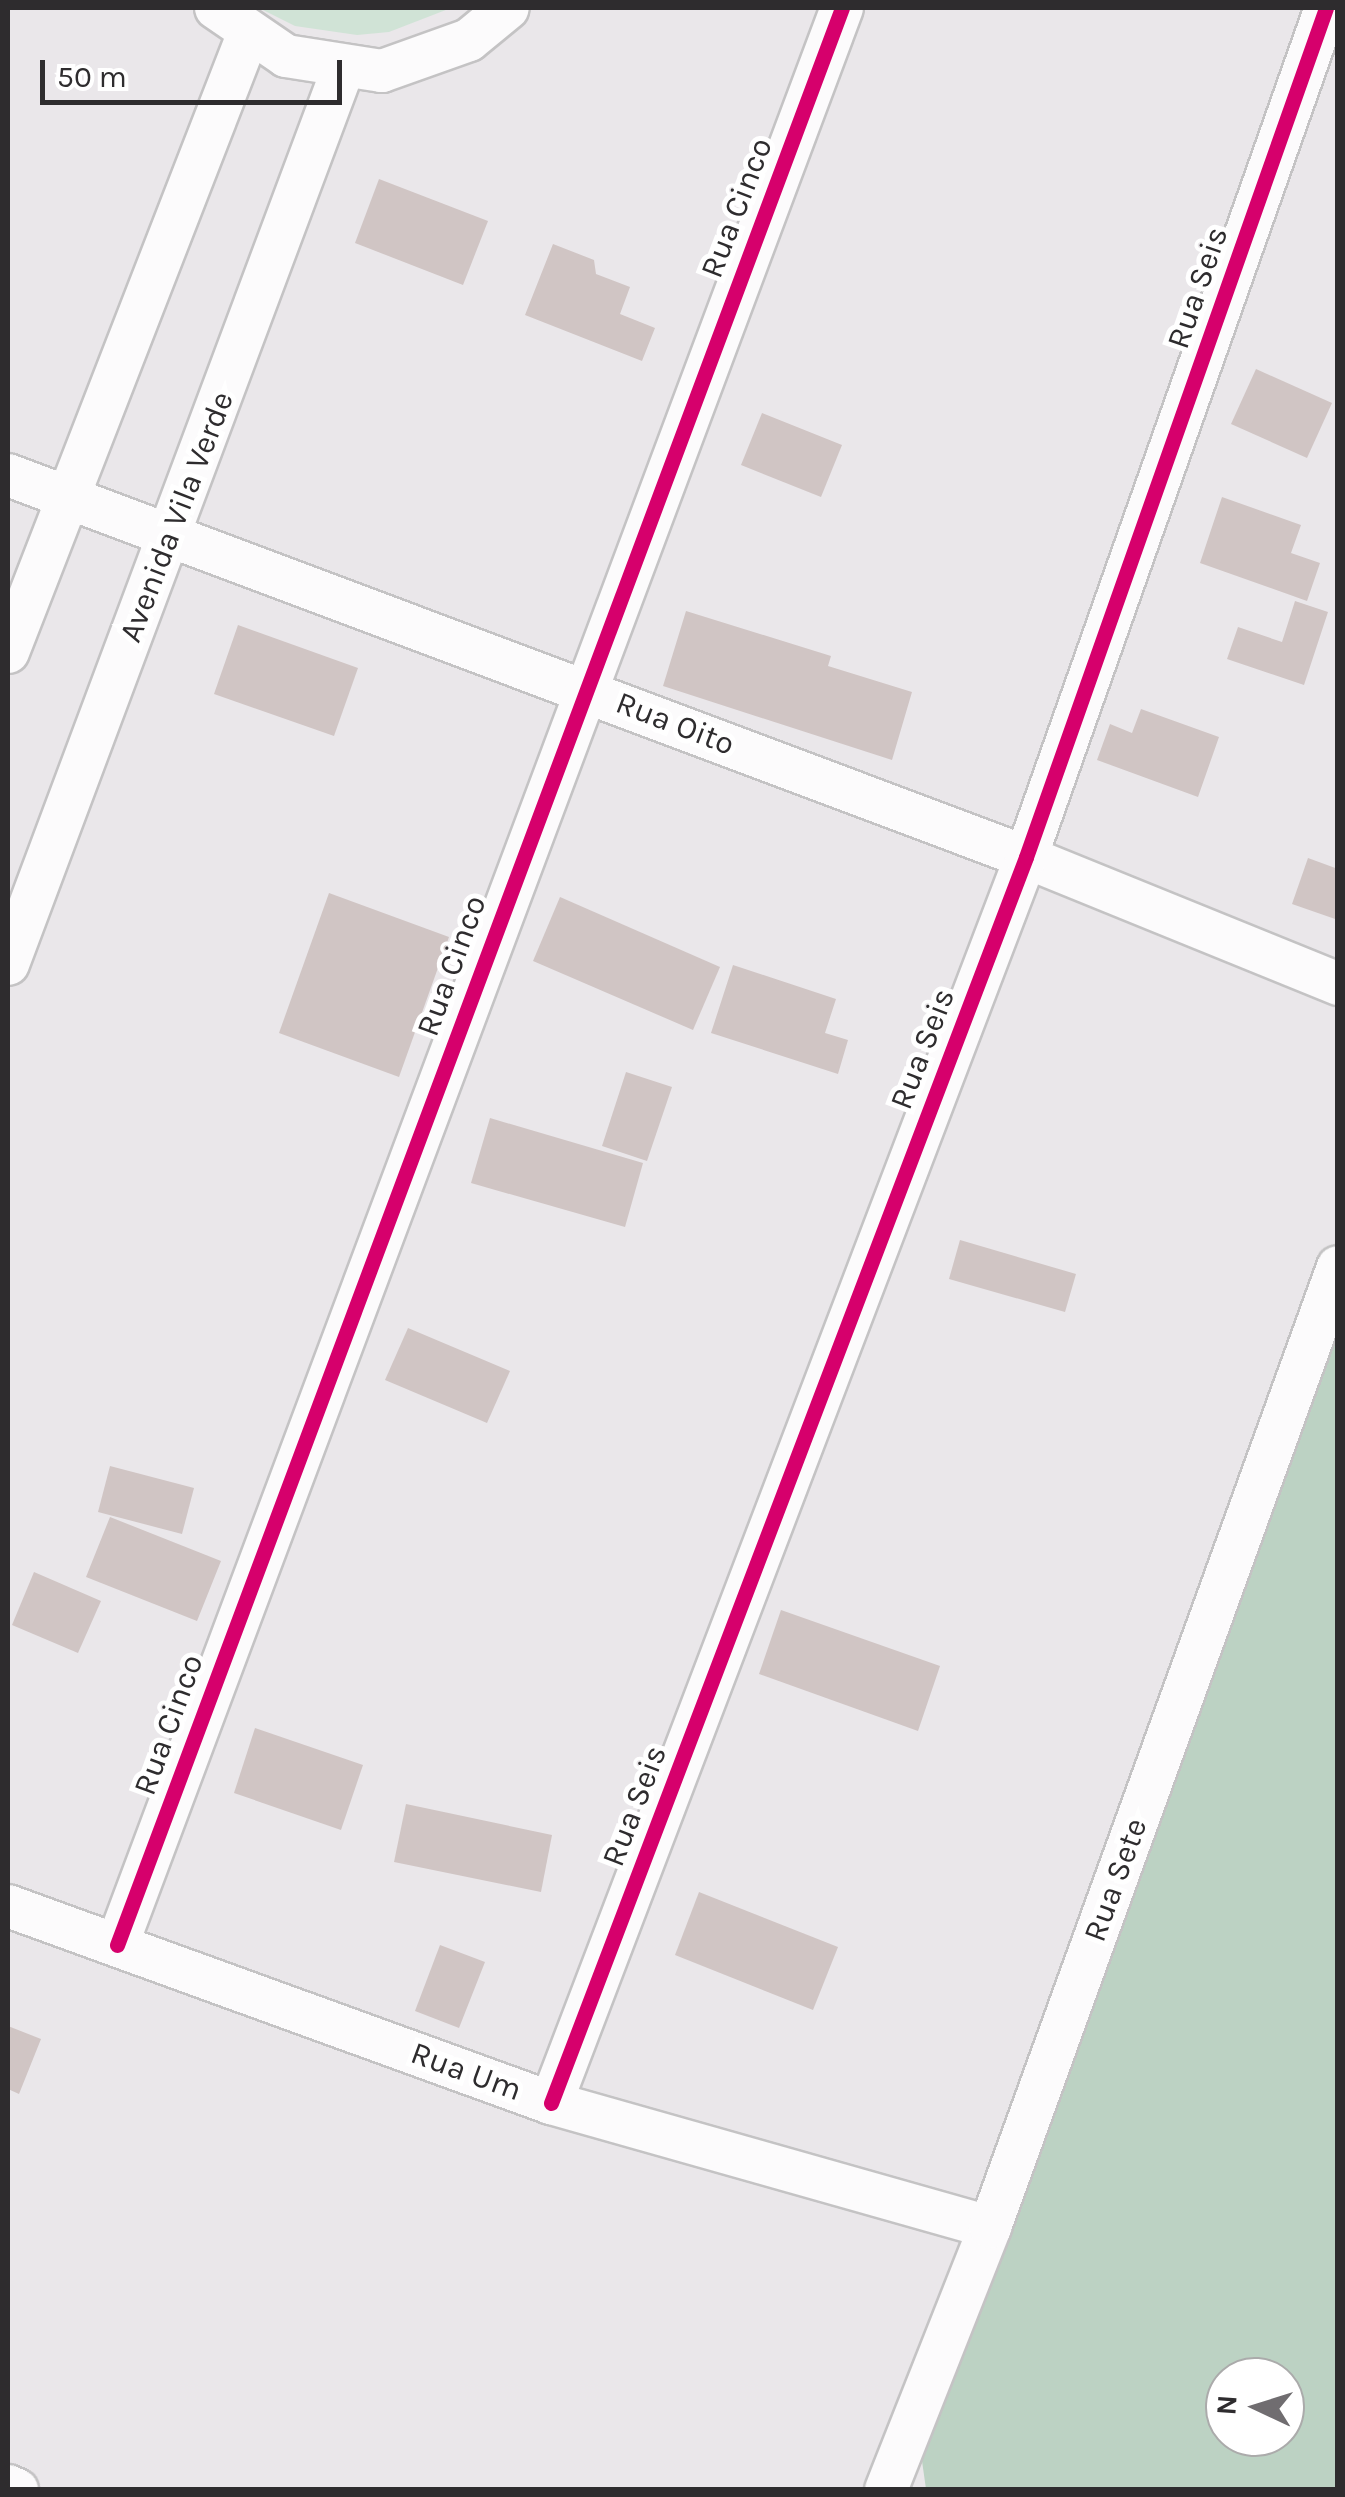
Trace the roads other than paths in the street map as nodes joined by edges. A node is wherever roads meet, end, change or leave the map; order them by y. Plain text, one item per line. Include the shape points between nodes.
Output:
1 (508, 8) edge
2 (842, 8) edge
3 (1326, 8) edge
4 (232, 21) edge
5 (342, 69) junction
6 (8, 475) edge
7 (67, 496) junction
8 (169, 536) junction
9 (8, 652) edge
10 (584, 690) junction
11 (1026, 857) junction
12 (8, 964) edge
13 (1338, 984) edge
14 (1338, 1267) edge
15 (8, 1906) edge
16 (116, 1945) junction
17 (551, 2102) junction
18 (990, 2227) junction
19 (8, 2486) edge
20 (17, 2490) edge
21 (886, 2490) edge

1 - 5 street via 436,56 382,70
2 - 10 street, Rua Cinco
3 - 11 street, Rua Seis
4 - 5 street via 286,56
4 - 7 street
5 - 8 street, Avenida Vila Verde
6 - 7 street, Rua Oito
7 - 8 street, Rua Oito
7 - 9 street
8 - 10 street, Rua Oito
8 - 12 street, Avenida Vila Verde
10 - 11 street, Rua Oito
10 - 16 street, Rua Cinco
11 - 13 street, Rua Oito
11 - 17 street, Rua Seis
14 - 18 street, Rua Sete
15 - 16 street, Rua Um
16 - 17 street, Rua Um
17 - 18 street, Rua Um
18 - 21 street, Rua Sete
19 - 20 street

